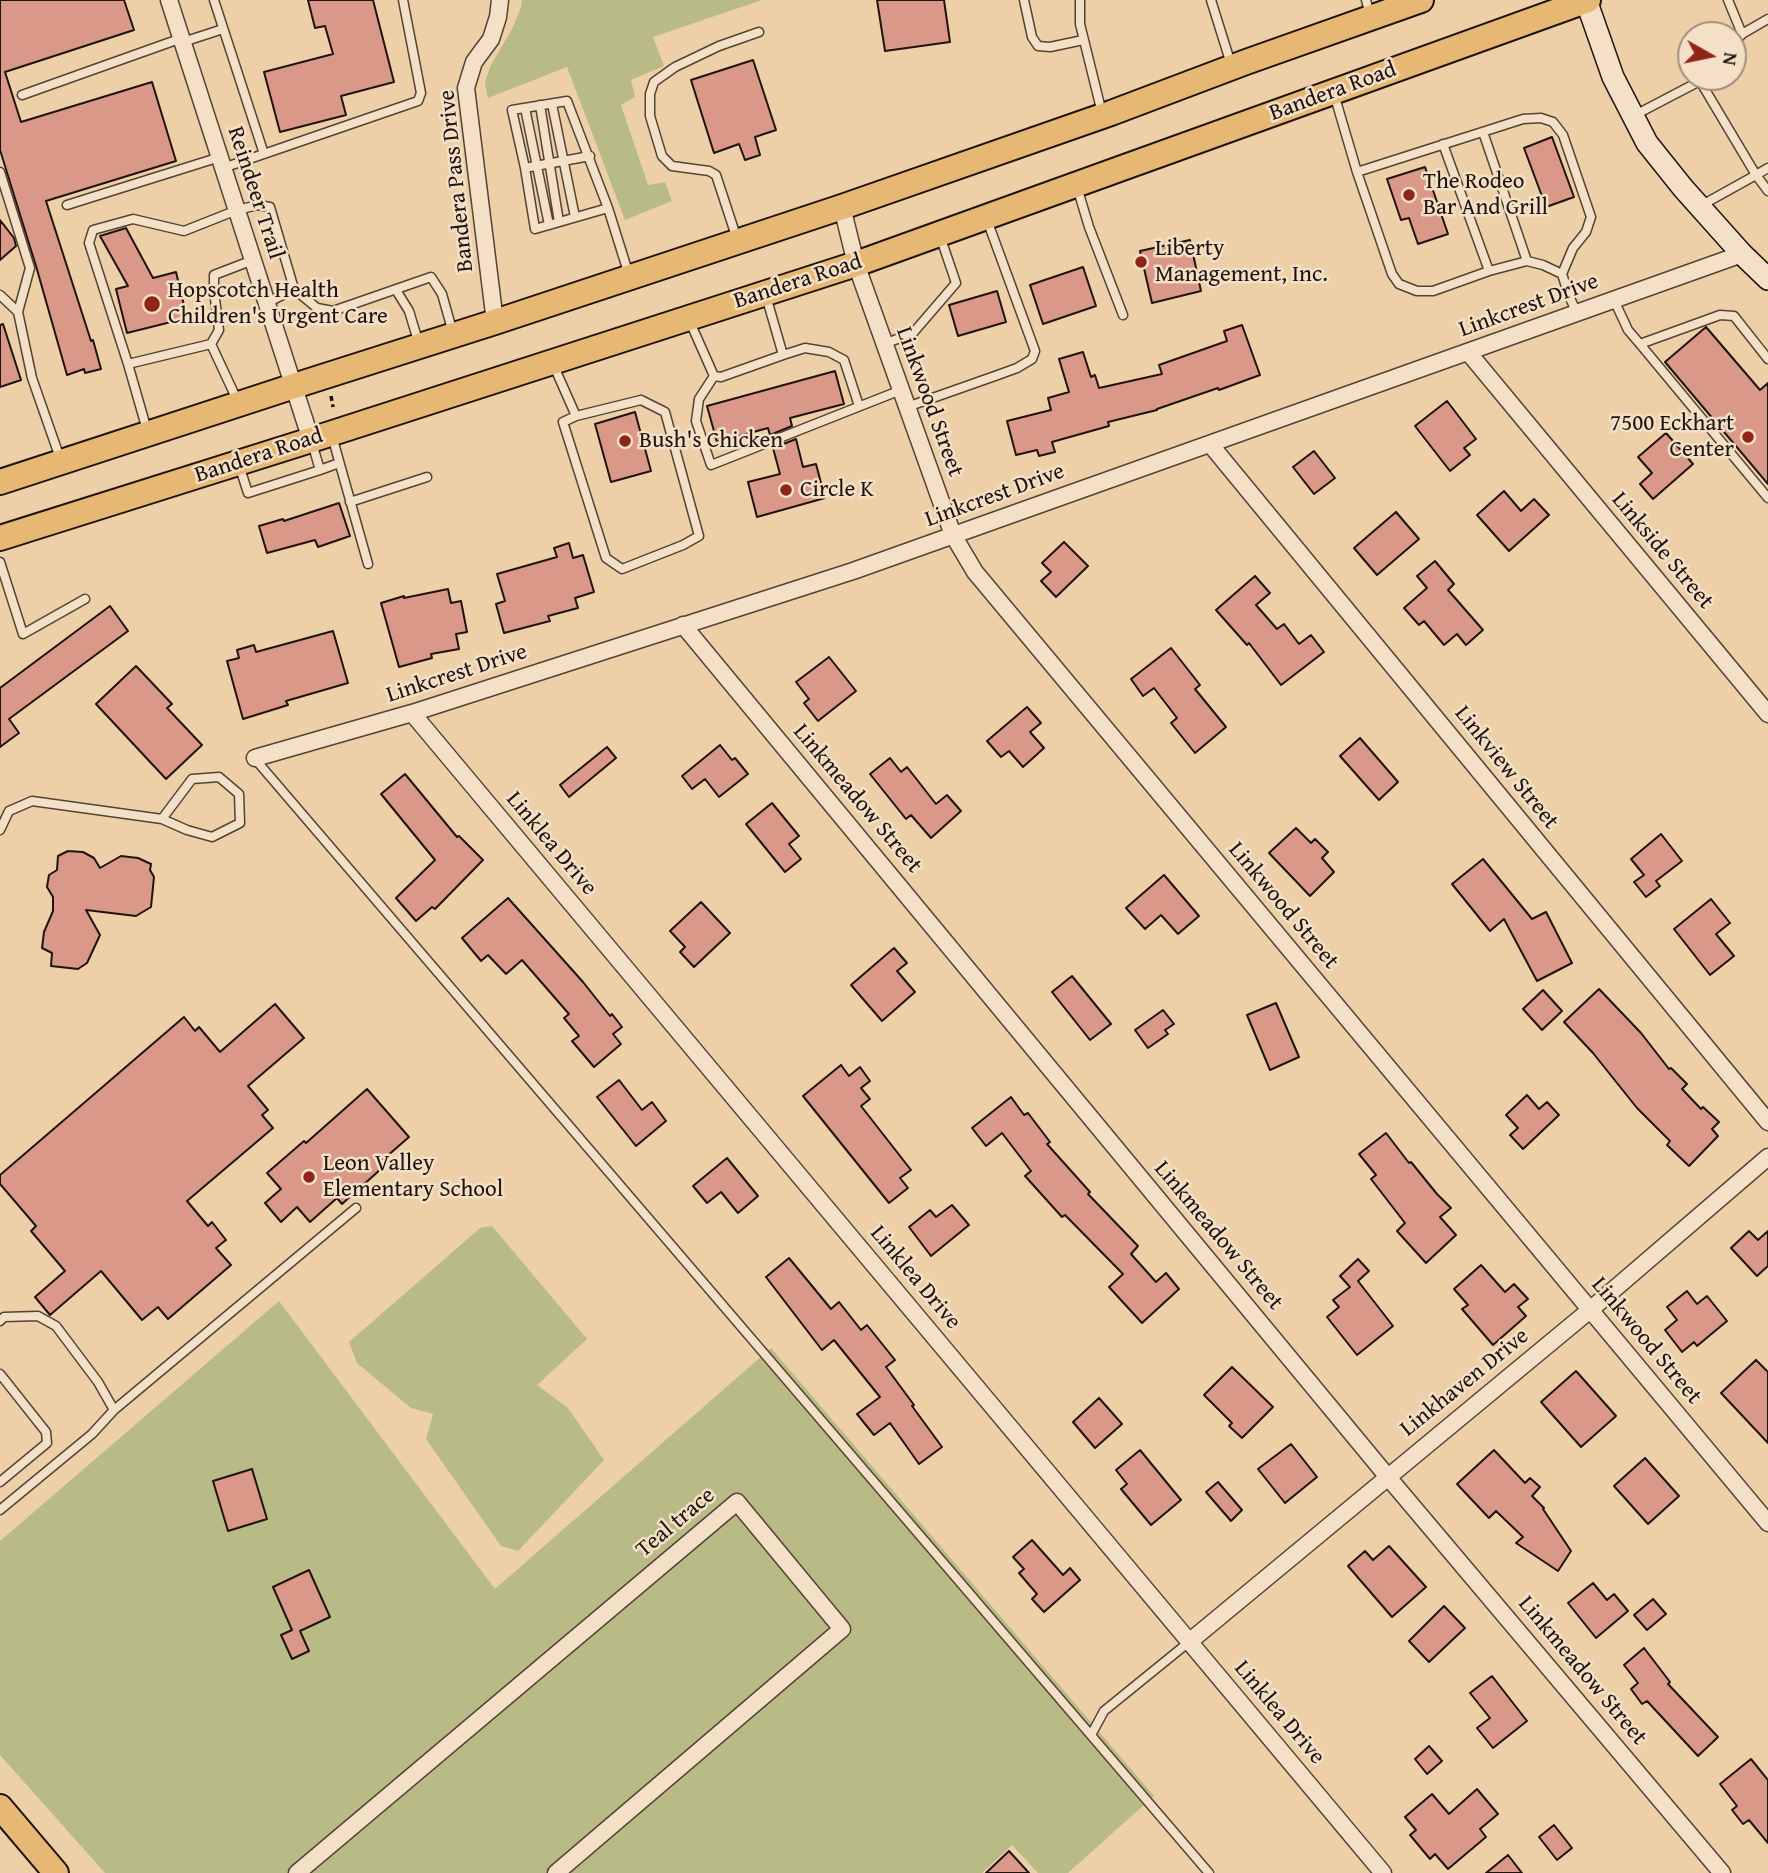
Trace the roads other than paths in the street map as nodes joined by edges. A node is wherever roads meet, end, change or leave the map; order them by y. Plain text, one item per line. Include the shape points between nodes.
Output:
1 (169, 0) edge
2 (214, 0) edge
3 (403, 0) edge
4 (500, 0) edge
5 (1024, 0) edge
6 (1078, 0) edge
7 (1211, 0) edge
8 (1421, 0) edge
9 (1587, 0) edge
10 (1728, 0) edge
11 (1368, 9) edge
12 (1768, 19) edge
13 (1737, 21) edge
14 (223, 29) junction
15 (1747, 31) edge
16 (759, 32) dead end
17 (182, 40) junction
18 (1083, 40) junction
19 (1232, 67) junction
20 (1679, 91) edge
21 (1708, 91) edge
22 (1333, 92) junction
23 (22, 95) dead end
24 (552, 104) junction
25 (540, 105) junction
26 (525, 108) junction
27 (1103, 116) junction
28 (1632, 116) junction
29 (1483, 132) junction
30 (1443, 144) junction
31 (264, 154) junction
32 (590, 156) junction
33 (563, 161) junction
34 (221, 163) junction
35 (550, 163) junction
36 (536, 166) junction
37 (525, 168) junction
38 (1768, 168) edge
39 (1357, 172) junction
40 (0, 173) edge
41 (1756, 175) junction
42 (1076, 184) junction
43 (1768, 191) edge
44 (67, 205) dead end
45 (1699, 206) junction
46 (842, 207) junction
47 (608, 208) junction
48 (237, 210) junction
49 (575, 217) junction
50 (986, 217) junction
51 (559, 222) junction
52 (549, 225) junction
53 (939, 234) junction
54 (738, 242) junction
55 (1742, 254) junction
56 (253, 260) junction
57 (1527, 261) junction
58 (856, 264) junction
59 (1489, 271) junction
60 (1562, 274) junction
61 (630, 278) junction
62 (1768, 279) edge
63 (294, 289) junction
64 (396, 290) junction
65 (765, 293) junction
66 (0, 295) edge
67 (1614, 300) junction
68 (267, 303) junction
69 (18, 312) junction
70 (1577, 313) junction
71 (1123, 315) dead end
72 (688, 318) junction
73 (495, 322) junction
74 (454, 335) junction
75 (211, 344) junction
76 (884, 344) junction
77 (1640, 344) junction
78 (419, 346) junction
79 (1468, 352) junction
80 (783, 355) junction
81 (1768, 359) edge
82 (552, 362) junction
83 (128, 364) junction
84 (714, 376) junction
85 (294, 386) junction
86 (901, 390) junction
87 (239, 404) junction
88 (859, 406) junction
89 (907, 407) junction
90 (576, 416) junction
91 (148, 433) junction
92 (321, 437) junction
93 (1210, 444) junction
94 (61, 462) junction
95 (238, 463) junction
96 (340, 463) junction
97 (320, 470) junction
98 (427, 477) dead end
99 (0, 482) edge
100 (1768, 498) edge
101 (350, 502) junction
102 (953, 535) junction
103 (0, 538) edge
104 (0, 562) edge
105 (368, 564) dead end
106 (85, 599) dead end
107 (683, 625) junction
108 (412, 713) junction
109 (1768, 714) edge
110 (255, 758) joint
111 (162, 819) junction
112 (0, 830) edge
113 (1768, 1122) edge
114 (1768, 1157) edge
115 (356, 1208) dead end
116 (1590, 1310) junction
117 (0, 1321) edge
118 (0, 1374) edge
119 (114, 1410) junction
120 (1387, 1476) junction
121 (0, 1482) edge
122 (0, 1510) edge
123 (1768, 1523) edge
124 (1189, 1642) junction
125 (1091, 1735) junction
126 (0, 1807) edge
127 (56, 1873) edge
128 (297, 1873) edge
129 (556, 1873) edge
130 (1209, 1873) edge
131 (1383, 1873) edge
132 (1723, 1873) edge

1 - 17 street, Reindeer Trail
2 - 14 lane
3 - 31 lane via 421,93 418,101
4 - 73 street, Bandera Pass Drive via 491,39 474,62 466,88
5 - 18 lane via 1038,46
6 - 18 lane
7 - 19 lane
8 - 11 main road
9 - 22 main road, Bandera Road
9 - 28 main road via 1613,77
10 - 13 lane
11 - 19 main road
12 - 15 lane
14 - 17 lane
14 - 31 lane
16 - 54 lane via 676,67 654,82 650,94 650,116 662,156 672,166 716,176
17 - 23 lane
17 - 34 street, Reindeer Trail
18 - 27 lane
19 - 27 main road
20 - 28 lane
21 - 41 lane
22 - 39 lane
22 - 42 main road, Bandera Road
24 - 25 lane
24 - 32 lane via 567,101
24 - 33 lane
25 - 26 lane
25 - 35 lane
26 - 36 lane
26 - 37 lane via 512,110
27 - 46 main road
28 - 45 main road via 1647,143
29 - 30 lane
29 - 57 lane
29 - 60 lane via 1541,118 1553,122 1563,135 1591,217
30 - 39 lane
30 - 59 lane
31 - 34 lane
32 - 33 lane
32 - 47 lane
33 - 35 lane
33 - 49 lane
34 - 44 lane
34 - 48 street, Reindeer Trail
35 - 36 lane
35 - 51 lane
36 - 37 lane
36 - 52 lane
37 - 52 lane via 536,229
38 - 41 lane
39 - 59 lane via 1399,284 1433,291
40 - 69 lane via 30,268
41 - 43 lane
41 - 45 lane
42 - 50 main road, Bandera Road
42 - 71 lane
45 - 55 main road
46 - 54 main road
46 - 58 street, Linkwood Street
47 - 49 lane
47 - 61 lane
48 - 56 street, Reindeer Trail
48 - 63 lane via 270,207
48 - 83 lane via 184,231 133,219 93,230 89,243
49 - 51 lane
50 - 53 main road, Bandera Road
50 - 89 lane via 1035,351 1032,359
51 - 52 lane
53 - 58 main road, Bandera Road
53 - 76 lane via 956,283 913,333
54 - 61 main road
55 - 62 main road
55 - 67 street, Linkcrest Drive
56 - 68 street, Reindeer Trail
56 - 75 lane via 214,275 219,330
57 - 59 lane
57 - 60 lane
58 - 65 main road, Bandera Road
58 - 76 street, Linkwood Street
60 - 70 lane
61 - 73 main road
63 - 64 lane via 317,308 333,311
63 - 68 lane
64 - 74 lane via 431,277 442,294
64 - 78 lane via 409,311
65 - 72 main road, Bandera Road
65 - 80 lane
66 - 69 lane
67 - 70 street, Linkcrest Drive
67 - 77 lane
68 - 85 street, Reindeer Trail
69 - 94 lane via 33,378
70 - 79 street, Linkcrest Drive
72 - 82 main road, Bandera Road
72 - 84 lane
73 - 74 main road
74 - 78 main road
75 - 83 lane
75 - 87 lane
76 - 86 street, Linkwood Street
77 - 81 lane via 1720,315 1734,316
77 - 100 lane
78 - 85 main road
79 - 93 street, Linkcrest Drive
79 - 109 street, Linkside Street
80 - 84 lane
80 - 88 lane via 805,348 844,360
82 - 90 lane
82 - 92 main road, Bandera Road
83 - 91 lane
84 - 88 lane via 699,399 696,421 711,465
85 - 87 main road
85 - 92 street, Reindeer Trail
86 - 88 lane
86 - 89 street, Linkwood Street
87 - 91 main road
89 - 102 street, Linkwood Street
90 - 90 lane via 641,400 664,412 699,536 622,569 607,558 563,422
91 - 94 main road
92 - 95 main road, Bandera Road
92 - 96 lane
92 - 97 lane
93 - 102 street, Linkcrest Drive
93 - 113 street, Linkview Street
94 - 99 main road
95 - 97 lane via 247,493
95 - 103 main road, Bandera Road
96 - 97 lane
96 - 101 lane
98 - 101 lane
101 - 105 lane
102 - 107 street, Linkcrest Drive
102 - 116 street, Linkwood Street via 984,583
104 - 106 lane via 23,634
107 - 108 street, Linkcrest Drive
107 - 120 street, Linkmeadow Street
108 - 110 street, Linkcrest Drive
108 - 124 street, Linklea Drive
110 - 125 lane
111 - 111 lane via 212,837 240,823 239,794 219,777 192,779
111 - 112 lane via 32,801 9,811
114 - 116 street, Linkhaven Drive
115 - 119 lane
116 - 120 street, Linkhaven Drive
116 - 123 street, Linkwood Street
117 - 119 lane via 38,1316 56,1326
118 - 121 lane via 46,1432 47,1443
119 - 122 lane via 92,1434
120 - 124 street, Linkhaven Drive
120 - 132 street, Linkmeadow Street
124 - 125 lane via 1104,1711
124 - 131 street, Linklea Drive
125 - 130 lane
126 - 127 main road
128 - 129 street, Teal trace via 737,1502 842,1629

